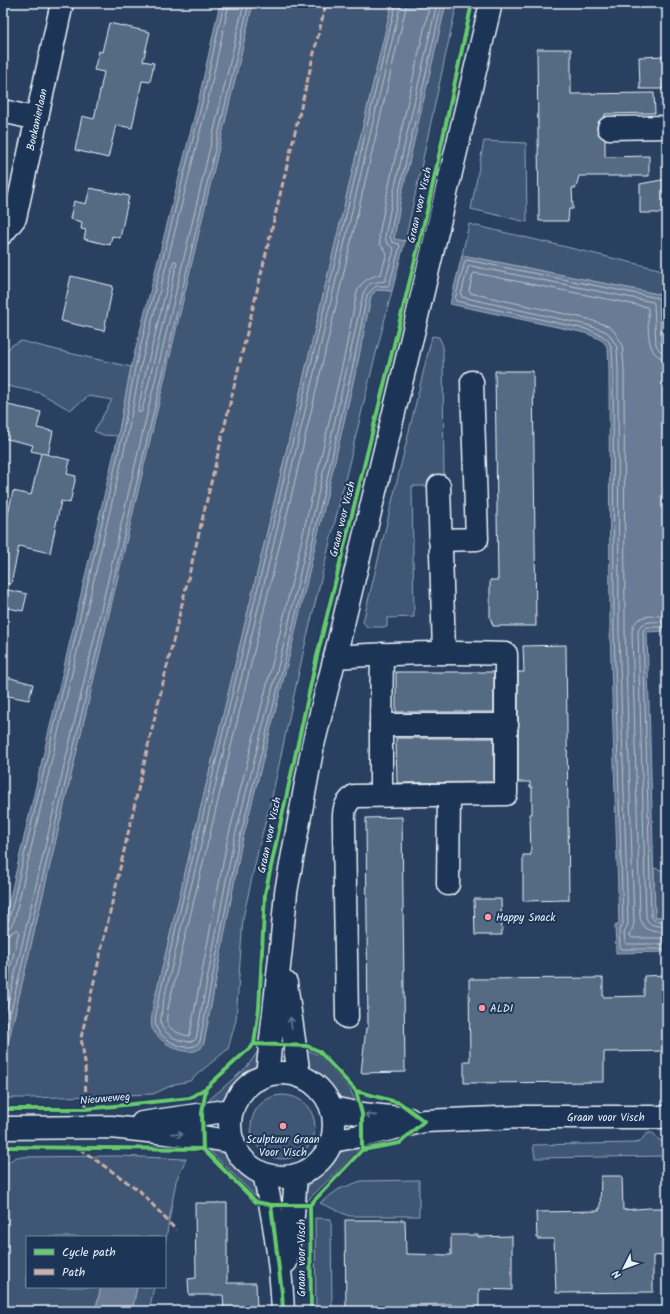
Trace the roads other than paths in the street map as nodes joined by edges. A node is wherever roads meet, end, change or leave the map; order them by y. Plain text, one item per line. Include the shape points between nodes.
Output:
1 (62, 3) edge
2 (490, 3) edge
3 (3, 111) edge
4 (37, 119) junction
5 (667, 127) edge
6 (609, 128) dead end
7 (3, 234) edge
8 (472, 382) dead end
9 (439, 486) dead end
10 (440, 540) junction
11 (444, 652) junction
12 (382, 654) junction
13 (335, 657) junction
14 (381, 725) junction
15 (507, 725) junction
16 (382, 794) junction
17 (449, 795) junction
18 (448, 884) dead end
19 (281, 948) junction
20 (347, 1017) dead end
21 (267, 1075) junction
22 (299, 1076) junction
23 (332, 1108) junction
24 (232, 1110) junction
25 (667, 1117) edge
26 (424, 1121) junction
27 (111, 1127) junction
28 (3, 1128) edge
29 (332, 1141) junction
30 (233, 1142) junction
31 (264, 1174) junction
32 (296, 1175) junction
33 (282, 1302) edge

1 - 4 street, Boekanierlaan
2 - 13 street
3 - 4 street
4 - 7 street, Boekanierlaan via 15,218
5 - 6 street
8 - 10 street via 477,539
9 - 10 street
10 - 11 street
11 - 12 street
11 - 15 street via 506,654
12 - 13 street
12 - 14 street
13 - 19 street via 312,745 304,788 286,892
14 - 15 street
14 - 16 street
15 - 17 street via 506,794
16 - 17 street
16 - 20 street via 354,796 347,802 344,810
17 - 18 street
19 - 21 street
22 -> 19 street
21 - 22 street via 284,1073
21 - 24 street via 252,1083 240,1095
22 - 23 street via 313,1083 324,1094
26 -> 23 street, Graan voor Visch
23 - 29 street
24 - 27 street
24 - 30 street via 230,1127
25 - 26 street, Graan voor Visch via 522,1117
26 - 29 street, Graan voor Visch
27 - 28 street
27 -> 30 street
29 - 32 street via 324,1156 312,1168
30 - 31 street via 250,1167
31 - 32 street via 279,1177
31 - 33 street, Graan voor Visch via 271,1205
32 - 33 street, Graan voor Visch

